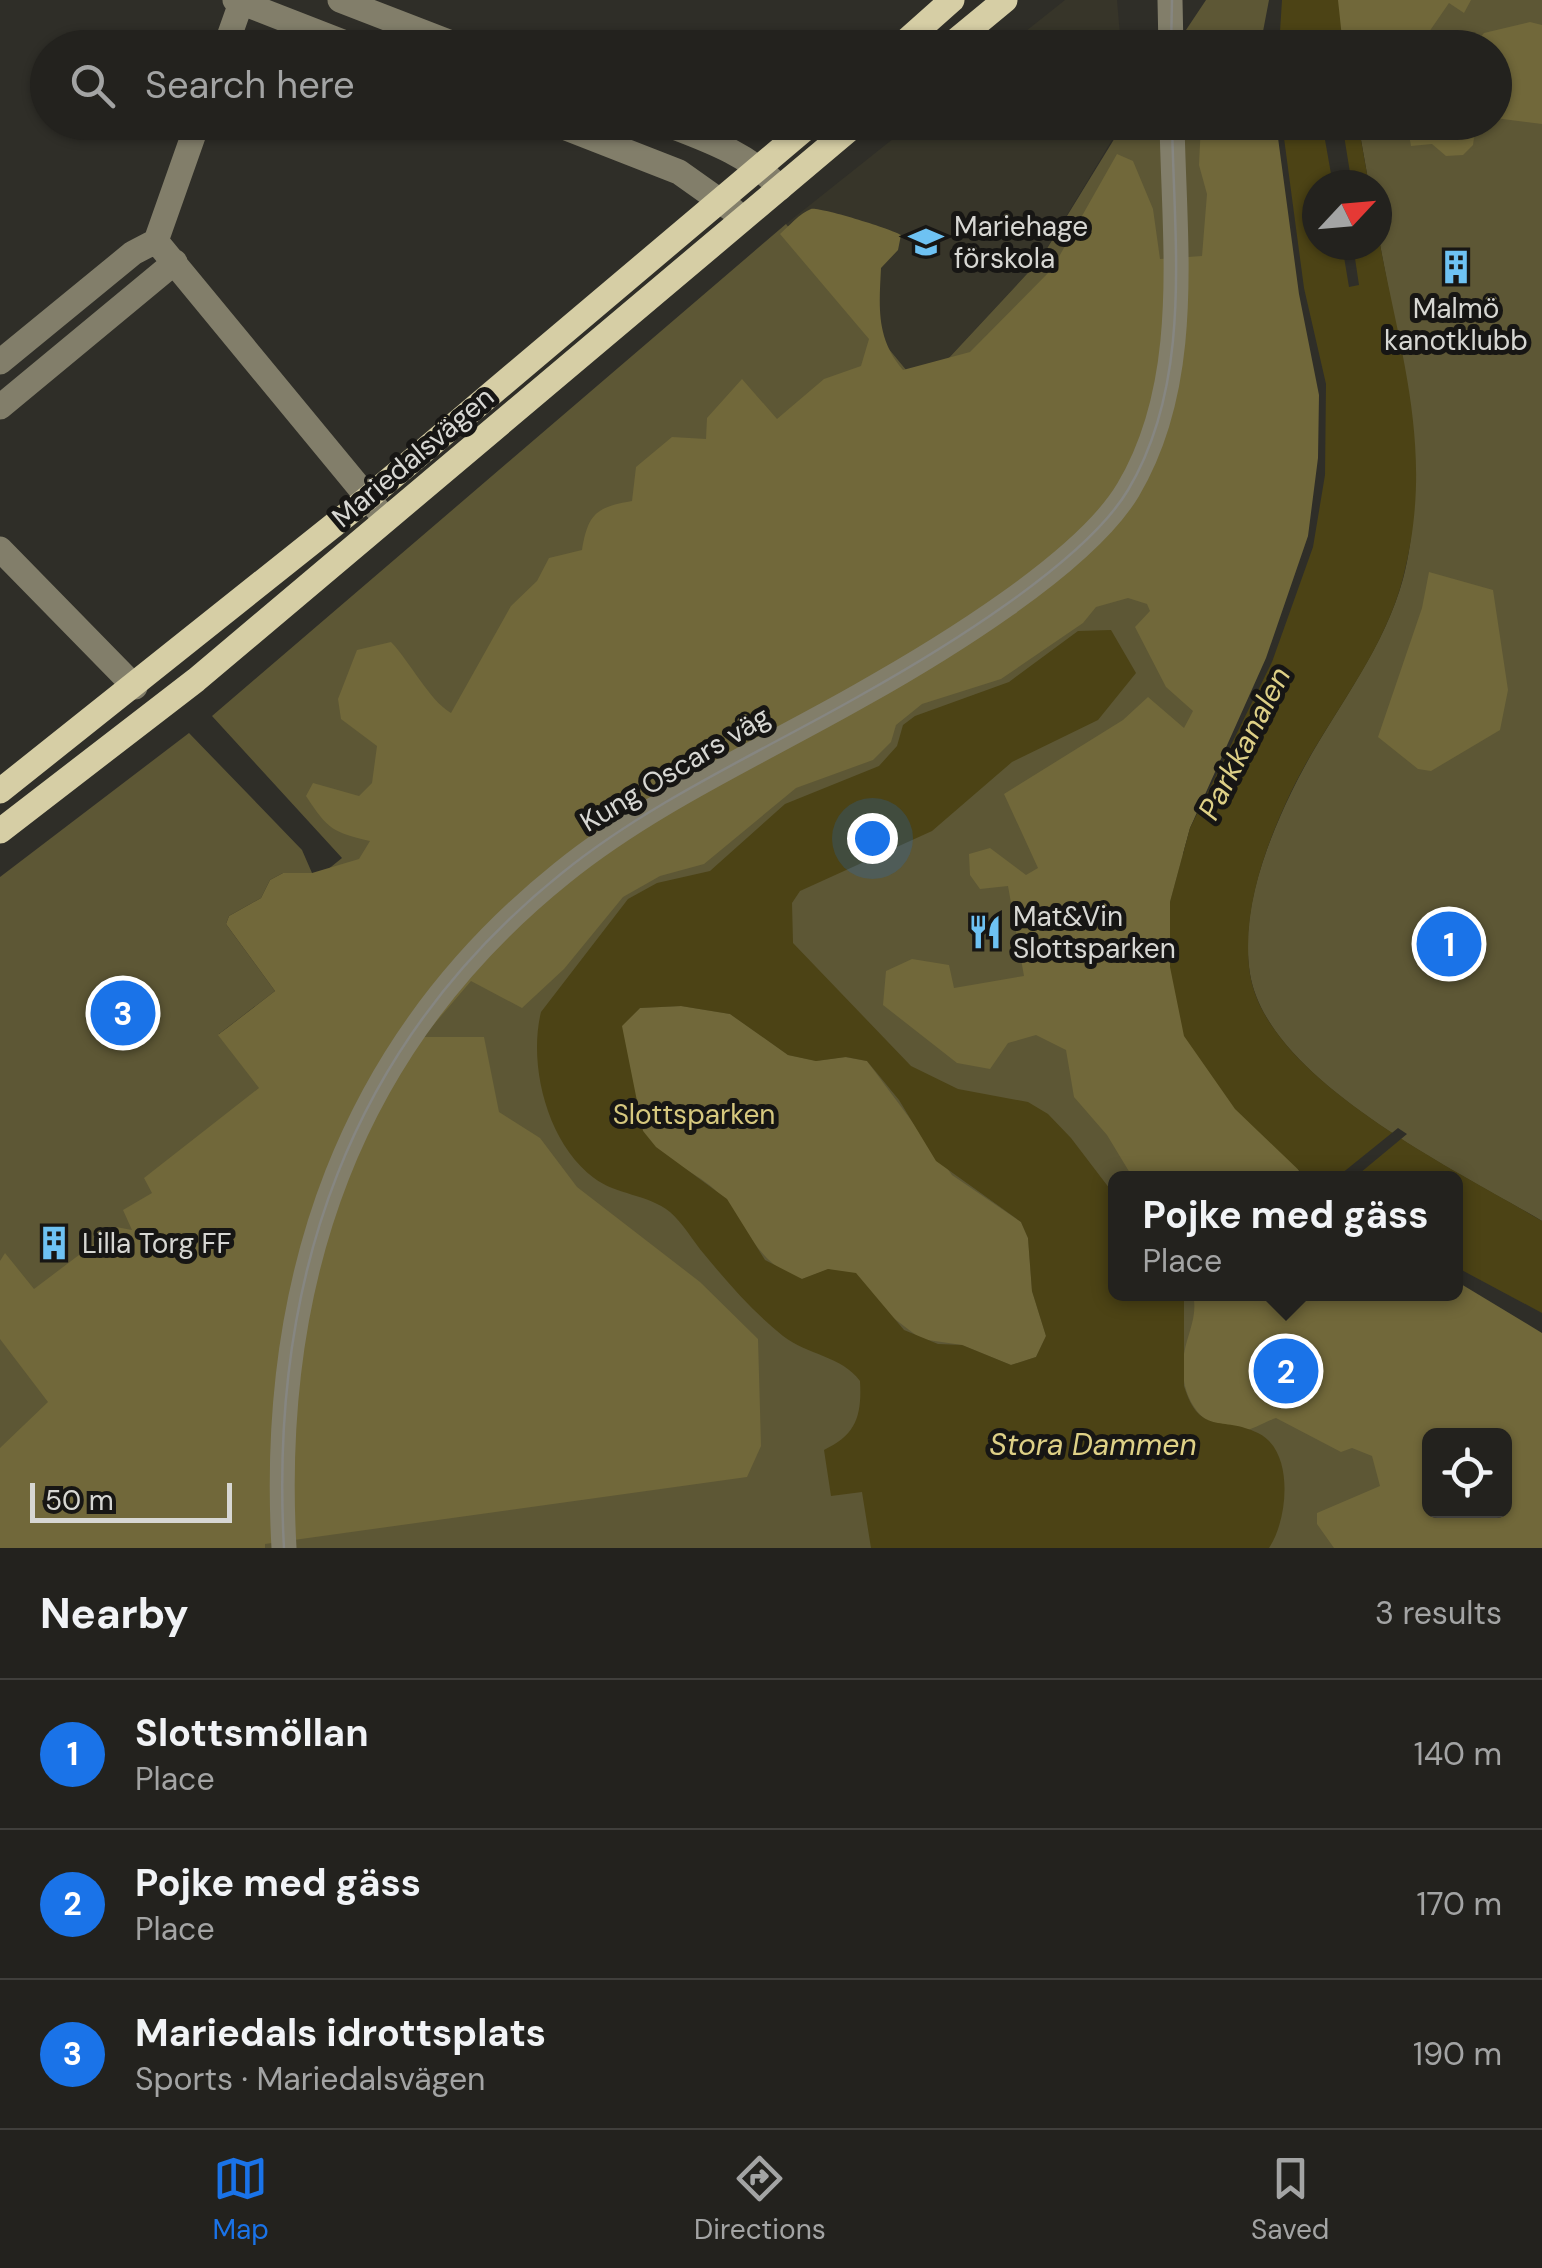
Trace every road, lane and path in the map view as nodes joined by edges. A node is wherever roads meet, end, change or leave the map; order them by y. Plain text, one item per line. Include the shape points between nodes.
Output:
1 (340, 0) edge
2 (952, 0) edge
3 (1005, 0) edge
4 (1170, 0) edge
5 (239, 1) edge
6 (230, 30) edge
7 (312, 30) edge
8 (418, 30) edge
9 (918, 30) edge
10 (969, 30) edge
11 (1171, 30) edge
12 (192, 140) edge
13 (597, 140) edge
14 (707, 140) edge
15 (793, 140) edge
16 (837, 140) edge
17 (1172, 140) edge
18 (761, 168) junction
19 (780, 188) junction
20 (721, 201) junction
21 (744, 219) junction
22 (156, 241) junction
23 (175, 262) junction
24 (0, 362) edge
25 (0, 407) edge
26 (368, 497) junction
27 (386, 519) junction
28 (0, 548) edge
29 (135, 686) junction
30 (0, 791) edge
31 (0, 831) edge
32 (284, 1548) edge

1 - 8 street
2 - 9 main road
3 - 10 main road
4 - 11 street
5 - 6 street
5 - 7 street
12 - 22 street
13 - 20 street via 679,172
14 - 18 street
15 - 18 main road, Mariedalsvägen
16 - 19 main road, Mariedalsvägen
17 - 32 street, Kung Oscars väg via 1171,366 1163,412 1126,494 1071,551 927,656 682,795 564,871 477,952 389,1069 334,1184 298,1295 283,1396
18 - 19 street
18 - 20 main road, Mariedalsvägen
19 - 21 main road, Mariedalsvägen
20 - 21 street
20 - 26 main road, Mariedalsvägen
21 - 27 main road, Mariedalsvägen
22 - 23 street
22 - 24 street via 132,253
23 - 25 street
23 - 26 street
26 - 27 street
26 - 29 main road, Mariedalsvägen
27 - 31 main road, Mariedalsvägen via 187,687
28 - 29 street
29 - 30 main road, Mariedalsvägen

